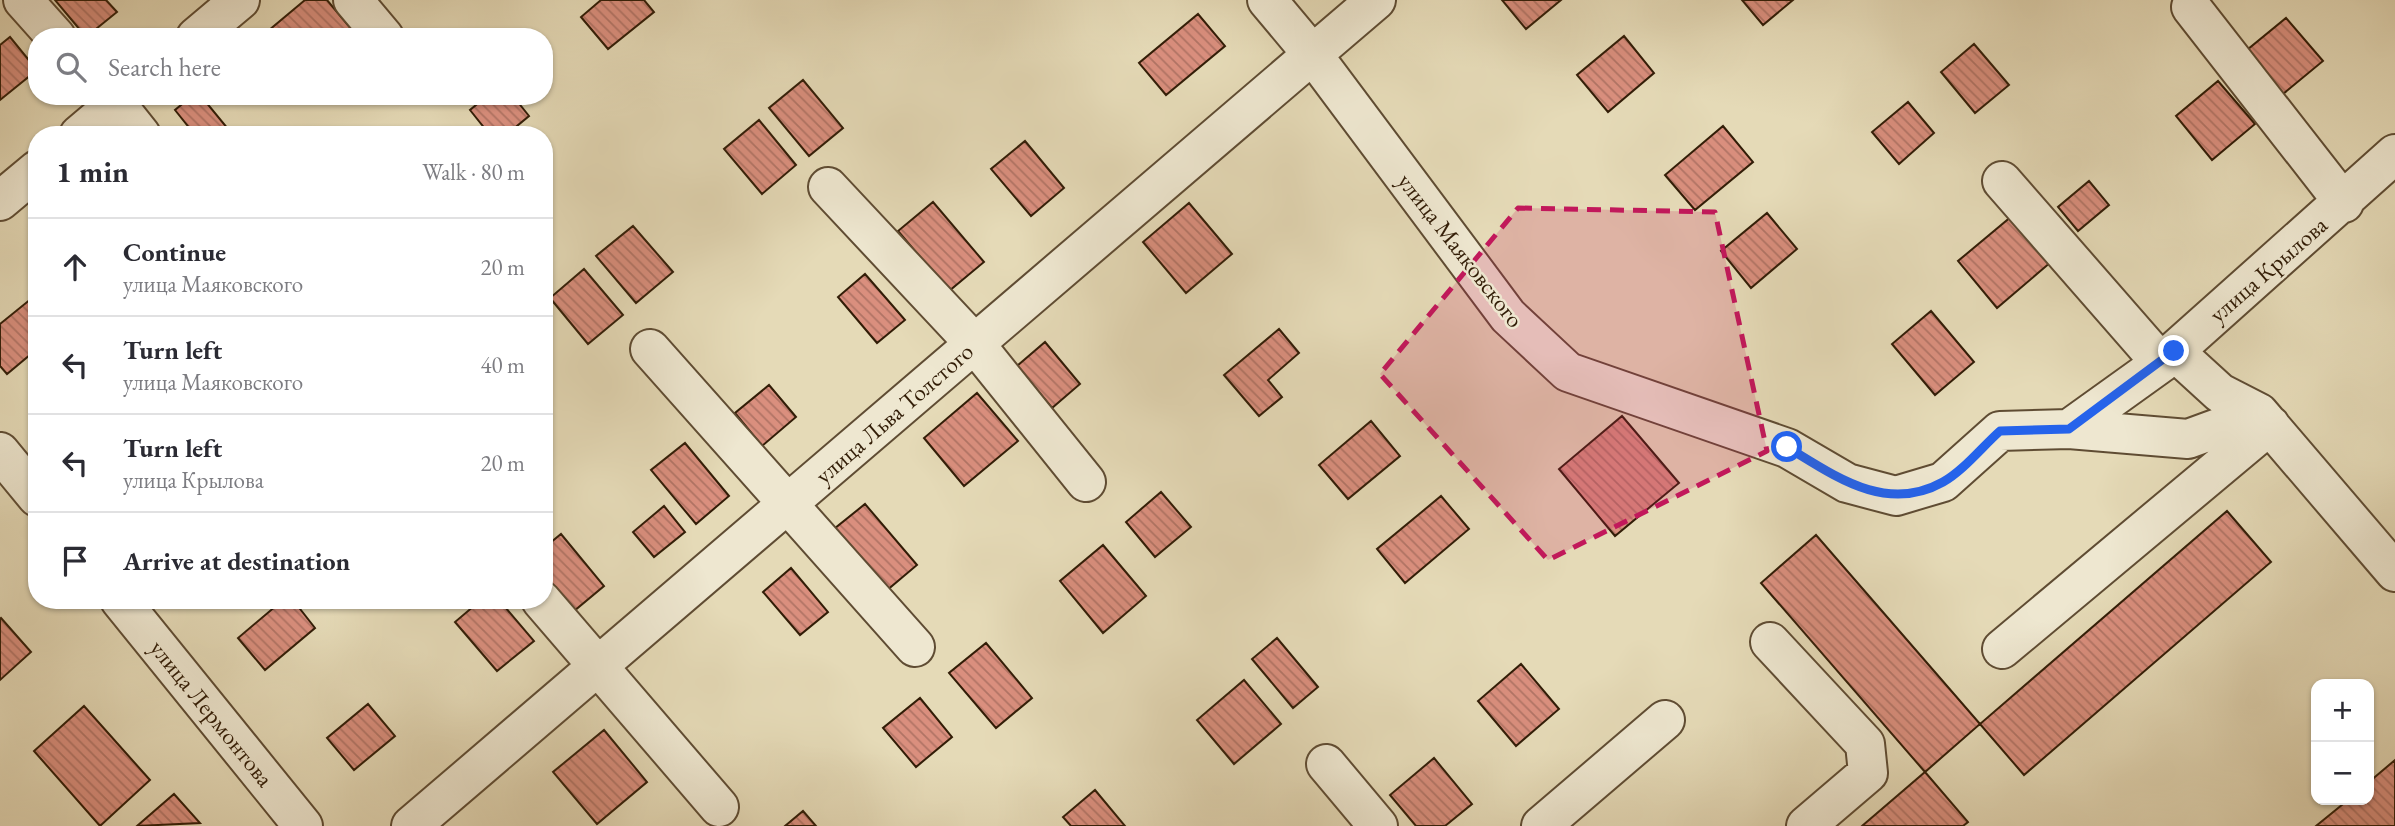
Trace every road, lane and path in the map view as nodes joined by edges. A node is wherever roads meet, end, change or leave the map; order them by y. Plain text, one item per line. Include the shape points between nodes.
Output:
1 (23, 0) edge
2 (240, 0) edge
3 (353, 0) edge
4 (1267, 0) edge
5 (1376, 0) edge
6 (2191, 6) dead end
7 (48, 28) edge
8 (207, 28) edge
9 (376, 28) edge
10 (1313, 55) junction
11 (111, 105) edge
12 (121, 105) edge
13 (88, 126) edge
14 (135, 126) edge
15 (2395, 154) edge
16 (28, 178) edge
17 (2002, 181) dead end
18 (828, 187) dead end
19 (0, 201) edge
20 (2344, 202) junction
21 (975, 344) junction
22 (650, 349) dead end
23 (2167, 357) junction
24 (2264, 419) junction
25 (2069, 429) junction
26 (0, 452) edge
27 (1086, 482) dead end
28 (28, 486) edge
29 (787, 505) junction
30 (2395, 572) edge
31 (127, 609) edge
32 (548, 609) edge
33 (1770, 642) dead end
34 (915, 648) dead end
35 (2002, 649) dead end
36 (596, 667) junction
37 (1665, 720) dead end
38 (1326, 764) dead end
39 (719, 807) dead end
40 (303, 826) edge
41 (411, 826) edge
42 (1378, 826) edge
43 (1541, 826) edge
44 (1806, 826) edge

1 - 7 street
2 - 8 street
3 - 9 street
4 - 10 street, улица Маяковского
5 - 10 street, улица Льва Толстого
6 - 20 street
10 - 21 street, улица Льва Толстого
10 - 25 street, улица Маяковского via 1508,316 1569,372 1787,447 1847,483 1896,496 1943,482 2000,431
11 - 13 street
12 - 14 street
15 - 20 street, улица Крылова
16 - 19 street
17 - 23 street
18 - 21 street
20 - 23 street, улица Крылова
21 - 27 street
21 - 29 street, улица Льва Толстого
22 - 29 street
23 - 24 street
23 - 25 street, улица Крылова
24 - 25 street, улица Маяковского via 2188,439
24 - 30 street
24 - 35 street
26 - 28 street
29 - 34 street
29 - 36 street, улица Льва Толстого
31 - 40 street, улица Лермонтова
32 - 36 street
33 - 44 street via 1865,744 1868,773
36 - 39 street
36 - 41 street, улица Льва Толстого
37 - 43 street
38 - 42 street

